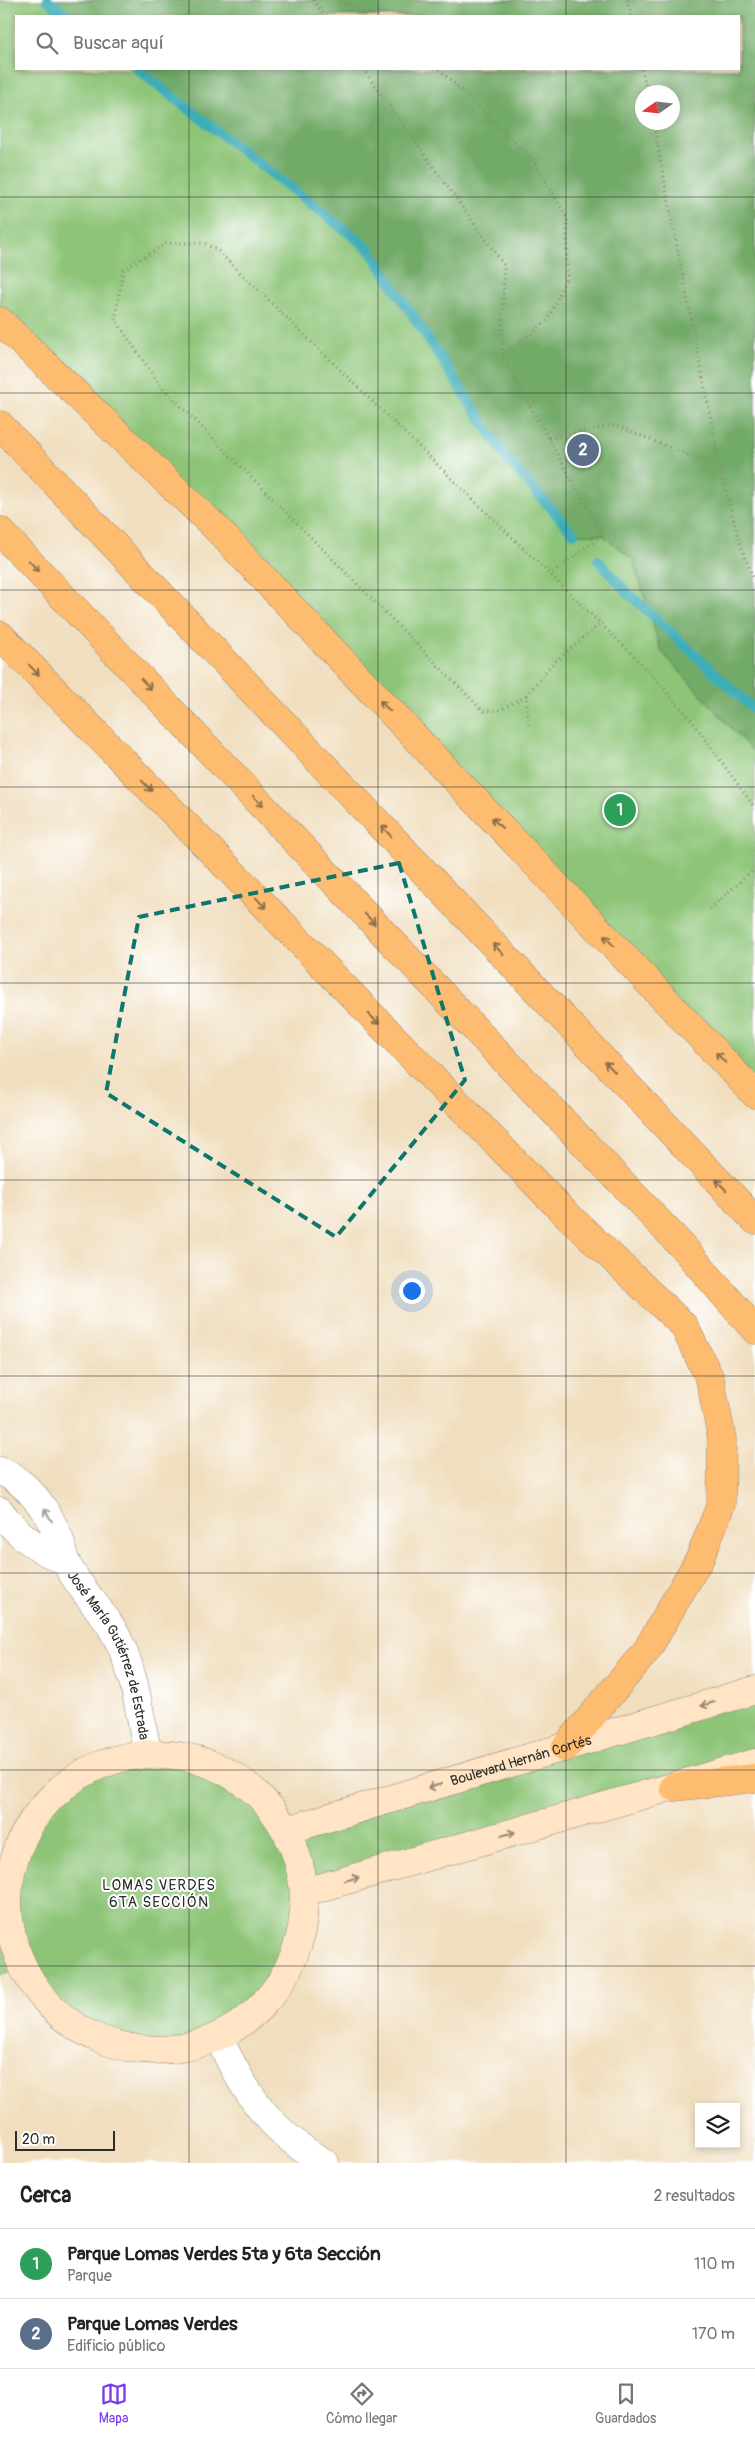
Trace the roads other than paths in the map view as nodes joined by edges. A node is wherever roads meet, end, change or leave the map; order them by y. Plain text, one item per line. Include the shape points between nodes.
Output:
1 (0, 321) edge
2 (0, 425) edge
3 (0, 531) edge
4 (0, 635) edge
5 (755, 1094) edge
6 (755, 1220) edge
7 (755, 1330) edge
8 (0, 1471) edge
9 (0, 1511) edge
10 (65, 1561) junction
11 (755, 1690) edge
12 (565, 1748) junction
13 (147, 1752) junction
14 (755, 1763) edge
15 (755, 1778) edge
16 (674, 1787) junction
17 (287, 1830) junction
18 (305, 1892) junction
19 (4, 1896) edge
20 (11, 1972) edge
21 (219, 2038) junction
22 (325, 2163) edge

5 -> 1 highway via 216,528
6 -> 2 highway
3 -> 7 highway via 681,1245
4 -> 12 highway via 546,1193 684,1326 710,1379 722,1439 721,1504 700,1558 647,1650
10 -> 8 street, José María Gutiérrez de Estrada via 60,1540 39,1502
9 - 10 street, José María Gutiérrez de Estrada via 26,1541
10 - 13 street, José María Gutiérrez de Estrada via 111,1627 134,1678
11 -> 12 main road, Boulevard Hernán Cortés
12 -> 17 main road, Boulevard Hernán Cortés
13 - 17 main road via 189,1756 228,1771 262,1796
13 - 19 main road via 94,1765 50,1797 19,1842
14 - 16 main road
15 - 16 highway
18 -> 16 main road
17 - 18 main road
18 - 21 main road via 297,1952 272,1995 267,2003
19 - 20 main road via 10,1933
20 - 21 main road via 58,2014 107,2044 163,2052
21 - 22 street via 246,2091 268,2119 294,2144

